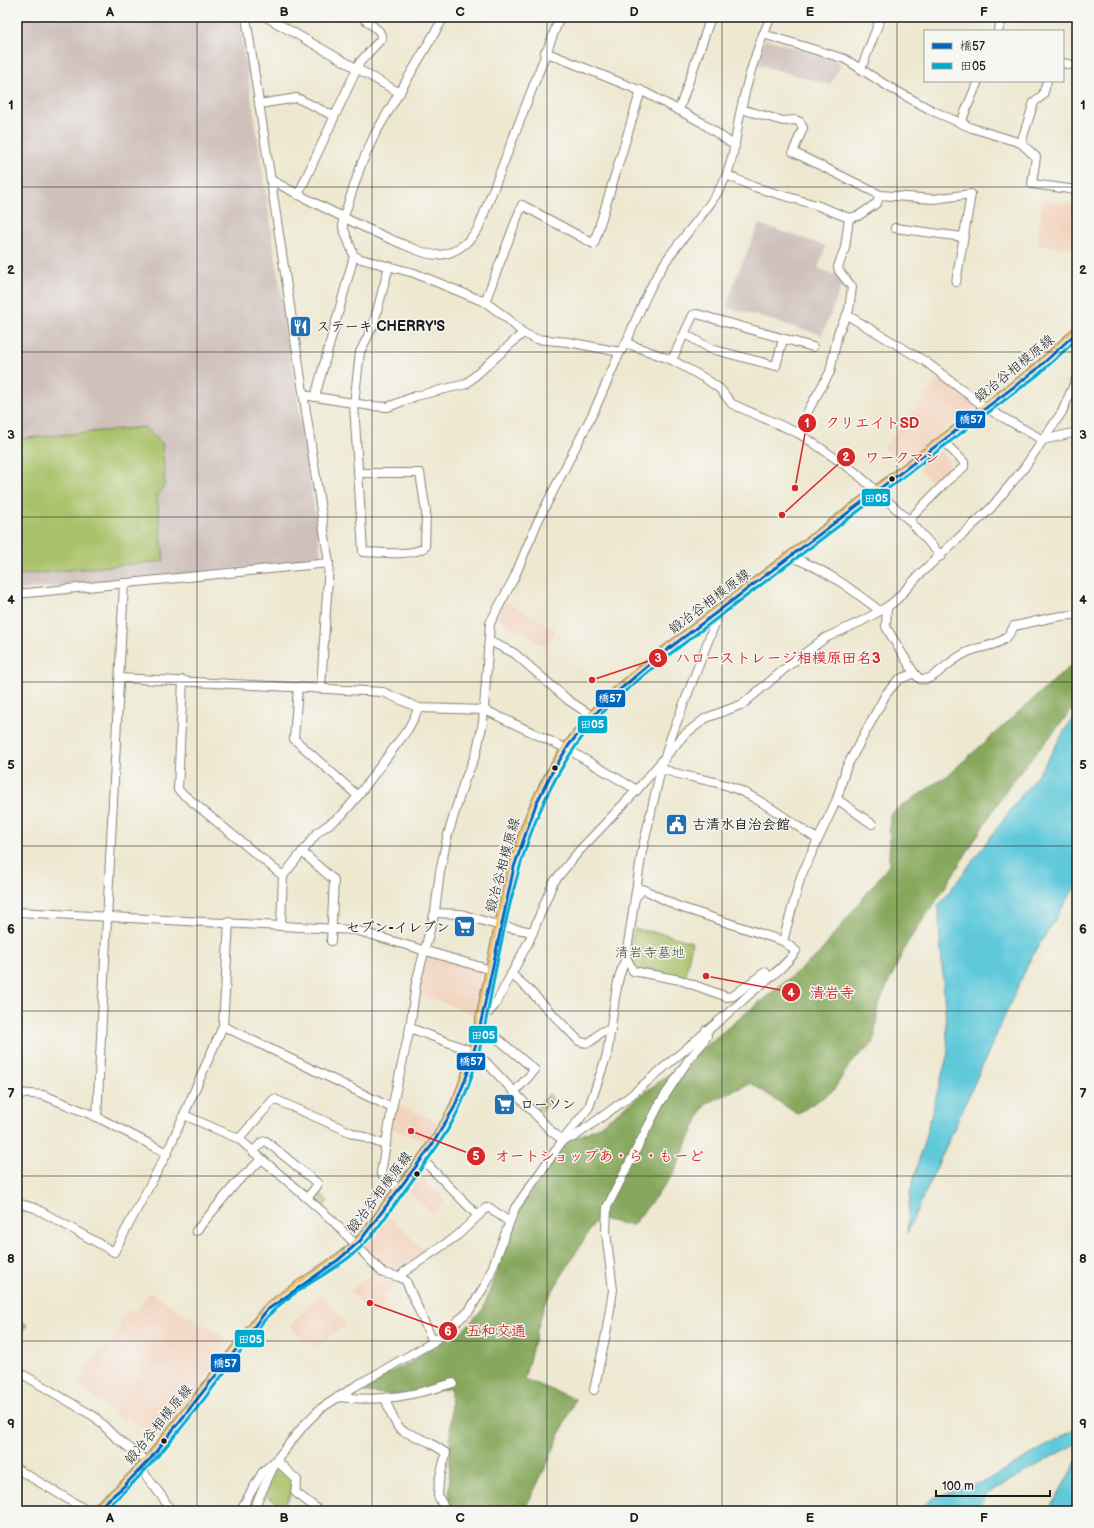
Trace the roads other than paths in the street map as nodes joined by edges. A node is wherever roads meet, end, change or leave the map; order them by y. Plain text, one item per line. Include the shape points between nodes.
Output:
1 (246, 17) edge
2 (266, 17) edge
3 (362, 17) edge
4 (444, 17) edge
5 (560, 17) edge
6 (711, 17) edge
7 (770, 17) edge
8 (881, 17) edge
9 (1003, 17) edge
10 (998, 30) edge
11 (763, 34) junction
12 (545, 52) junction
13 (1064, 63) edge
14 (1077, 66) edge
15 (357, 69) junction
16 (861, 69) junction
17 (978, 82) edge
18 (1047, 82) edge
19 (641, 90) junction
20 (400, 93) junction
21 (259, 104) junction
22 (741, 109) junction
23 (679, 110) junction
24 (334, 116) junction
25 (961, 122) junction
26 (1022, 143) junction
27 (735, 146) junction
28 (726, 175) junction
29 (271, 180) junction
30 (1077, 190) edge
31 (298, 194) junction
32 (880, 195) junction
33 (849, 218) junction
34 (343, 219) junction
35 (895, 228) dead end
36 (963, 236) junction
37 (354, 256) junction
38 (389, 266) junction
39 (956, 282) dead end
40 (485, 302) junction
41 (847, 315) junction
42 (1077, 332) edge
43 (523, 333) junction
44 (685, 334) junction
45 (783, 339) junction
46 (626, 343) junction
47 (813, 347) dead end
48 (620, 352) junction
49 (672, 360) junction
50 (1076, 383) edge
51 (304, 395) junction
52 (315, 396) junction
53 (354, 404) junction
54 (986, 408) junction
55 (1077, 432) edge
56 (798, 433) junction
57 (1043, 440) junction
58 (943, 441) junction
59 (359, 473) junction
60 (876, 492) junction
61 (909, 520) junction
62 (941, 556) junction
63 (791, 557) junction
64 (329, 563) junction
65 (124, 583) junction
66 (17, 594) edge
67 (884, 609) junction
68 (720, 610) junction
69 (1077, 615) edge
70 (489, 641) junction
71 (914, 673) junction
72 (120, 678) junction
73 (183, 680) junction
74 (298, 687) junction
75 (321, 688) junction
76 (419, 708) junction
77 (485, 710) junction
78 (592, 716) junction
79 (567, 749) junction
80 (665, 756) junction
81 (659, 768) junction
82 (637, 790) junction
83 (358, 796) junction
84 (837, 799) junction
85 (872, 824) dead end
86 (817, 839) junction
87 (302, 852) junction
88 (283, 876) junction
89 (634, 899) junction
90 (17, 912) edge
91 (435, 913) junction
92 (108, 916) junction
93 (229, 922) junction
94 (281, 925) junction
95 (500, 926) junction
96 (332, 927) junction
97 (533, 932) junction
98 (331, 941) dead end
99 (783, 941) junction
100 (425, 950) junction
101 (626, 957) junction
102 (491, 970) junction
103 (511, 974) junction
104 (769, 977) junction
105 (481, 1019) junction
106 (223, 1026) junction
107 (410, 1028) junction
108 (706, 1030) junction
109 (611, 1031) junction
110 (474, 1052) junction
111 (514, 1092) junction
112 (17, 1093) edge
113 (392, 1108) junction
114 (184, 1115) junction
115 (97, 1117) junction
116 (238, 1139) junction
117 (563, 1140) junction
118 (386, 1145) junction
119 (253, 1152) junction
120 (167, 1153) junction
121 (422, 1159) junction
122 (262, 1160) junction
123 (399, 1190) junction
124 (307, 1198) junction
125 (17, 1203) edge
126 (478, 1216) junction
127 (509, 1222) junction
128 (196, 1231) dead end
129 (355, 1246) junction
130 (400, 1277) junction
131 (433, 1342) junction
132 (17, 1365) edge
133 (17, 1371) edge
134 (43, 1383) junction
135 (453, 1383) dead end
136 (594, 1390) dead end
137 (338, 1396) junction
138 (385, 1398) junction
139 (276, 1460) junction
140 (144, 1465) junction
141 (17, 1469) edge
142 (88, 1511) edge
143 (95, 1511) edge
144 (171, 1511) edge
145 (240, 1511) edge
146 (253, 1511) edge
147 (320, 1511) edge
148 (446, 1511) edge

1 - 21 street
2 - 15 street
3 - 15 street via 379,31 382,38 360,62
4 - 20 street
5 - 12 street
6 - 23 street
7 - 11 street
8 - 16 street
9 - 10 street
11 - 16 street via 845,59
11 - 22 street
12 - 19 street
12 - 34 street via 478,229 461,248 438,254 421,252
13 - 14 street
15 - 20 street
15 - 24 street
16 - 25 street via 903,95
17 - 25 street
18 - 26 street via 1043,95 1034,102
19 - 23 street
19 - 40 street via 594,244 522,205
20 - 34 street via 375,134 361,165
21 - 24 street via 297,98
21 - 29 street
22 - 27 street
22 - 32 street via 800,122 803,128 793,152
23 - 27 street
24 - 31 street
25 - 26 street
26 - 30 street via 1036,157 1032,184
27 - 28 street
28 - 33 street via 754,187 816,205
28 - 46 street via 710,203 666,262
29 - 31 street
29 - 51 street
31 - 34 street
32 - 33 street via 877,203 858,216
32 - 36 street via 934,199 971,194
33 - 41 street via 845,248 838,267 852,287
34 - 37 street via 343,227
35 - 36 street
36 - 39 street
37 - 38 street
37 - 52 street
38 - 40 street via 414,273
38 - 53 street via 374,326 360,352
40 - 43 street
41 - 54 street via 926,362
41 - 56 street via 838,333 830,372
42 - 54 main road, 鍛冶谷相模原線 via 1046,362
43 - 48 street via 536,338
43 - 53 street via 466,384 416,396 388,407
44 - 45 street via 693,315 697,314
44 - 45 street via 711,349 776,366
44 - 49 street
45 - 47 street
46 - 48 street
46 - 49 street
48 - 70 street via 595,409 538,521 514,578 490,624
49 - 56 street via 720,389 732,404
50 - 57 street via 1062,412
51 - 52 street
51 - 64 street
52 - 53 street
53 - 59 street
54 - 57 street
54 - 58 main road, 鍛冶谷相模原線
55 - 57 street
56 - 60 street via 855,472
57 - 62 street via 990,509
58 - 60 main road, 鍛冶谷相模原線
58 - 61 street via 964,462 964,467
59 - 59 street via 363,552 399,553 420,551 425,547 426,512 420,473
60 - 61 street
60 - 63 main road, 鍛冶谷相模原線
61 - 62 street
62 - 67 street
63 - 67 street via 817,567
63 - 68 main road, 鍛冶谷相模原線
64 - 65 street
64 - 75 street
65 - 66 street
65 - 72 street
67 - 71 street via 886,627
67 - 80 street via 825,638 739,707 717,713 697,723
68 - 78 main road, 鍛冶谷相模原線 via 624,686
68 - 80 street
69 - 71 street via 1044,618 1014,626 1011,633 999,643 959,656 926,680 920,679
70 - 77 street
70 - 78 street via 514,653 568,700
71 - 84 street via 898,680 879,706 846,768
72 - 73 street
72 - 92 street
73 - 74 street
73 - 88 street via 178,790
74 - 75 street
74 - 83 street via 294,739
75 - 76 street via 383,692
76 - 77 street
76 - 83 street via 408,729
77 - 79 street
77 - 91 street via 479,745 464,782 447,838
78 - 79 main road, 鍛冶谷相模原線
79 - 82 street
79 - 95 main road, 鍛冶谷相模原線 via 542,788 527,822 509,882
80 - 81 street
81 - 82 street
81 - 86 street via 732,788
81 - 89 street
82 - 97 street via 560,874 548,894
83 - 87 street via 342,815 318,832
84 - 85 street
84 - 86 street
86 - 99 street via 801,876
87 - 88 street
87 - 96 street via 334,880
88 - 94 street
89 - 99 street via 642,889 677,906
89 - 101 street
90 - 92 street
91 - 95 street via 460,914
91 - 100 street
92 - 93 street
92 - 115 street
93 - 94 street
93 - 106 street
94 - 96 street
95 - 97 street
95 - 102 main road, 鍛冶谷相模原線
96 - 98 street
96 - 100 street via 355,930
97 - 103 street
99 - 104 street via 796,951
100 - 102 street
100 - 107 street via 416,983
101 - 104 street via 633,971 680,980 727,997 733,996 765,972
101 - 109 street
102 - 105 main road, 鍛冶谷相模原線
103 - 105 street via 495,1005
103 - 109 street via 580,1041 590,1043 601,1032
104 - 108 street
105 - 110 main road, 鍛冶谷相模原線
105 - 111 street via 535,1070
106 - 113 street
106 - 114 street
107 - 110 street
107 - 113 street
108 - 117 street via 629,1096 574,1137
108 - 136 street via 707,1036 702,1044 660,1103 607,1207 606,1232 613,1290
109 - 117 street via 608,1055 590,1107
110 - 111 street
110 - 121 main road, 鍛冶谷相模原線 via 455,1107
111 - 117 street
112 - 115 street via 44,1095
113 - 118 street
114 - 116 street
114 - 120 street
115 - 120 street
116 - 118 street via 274,1099
116 - 119 street
117 - 127 street
118 - 123 street via 381,1173
119 - 122 street
119 - 124 street via 266,1141 317,1183
120 - 125 street via 114,1252 35,1208
121 - 123 main road, 鍛冶谷相模原線
121 - 126 street
122 - 124 street
122 - 128 street via 237,1182
123 - 129 main road, 鍛冶谷相模原線
124 - 129 street via 332,1220
126 - 127 street via 486,1208 490,1208
126 - 130 street via 458,1235
127 - 131 street via 487,1282 479,1296 457,1322
129 - 130 street via 383,1274
129 - 140 main road, 鍛冶谷相模原線 via 324,1270 281,1297 267,1310
130 - 131 street via 406,1281
131 - 137 street
132 - 134 street
133 - 134 street
134 - 140 street via 94,1417
135 - 138 street via 418,1394
137 - 138 street via 356,1399
137 - 139 street via 305,1424
138 - 148 street via 398,1427 446,1453 438,1496
139 - 145 street via 262,1473
139 - 146 street
139 - 147 street via 297,1480 295,1492
140 - 143 main road, 鍛冶谷相模原線
140 - 144 street
141 - 142 street

